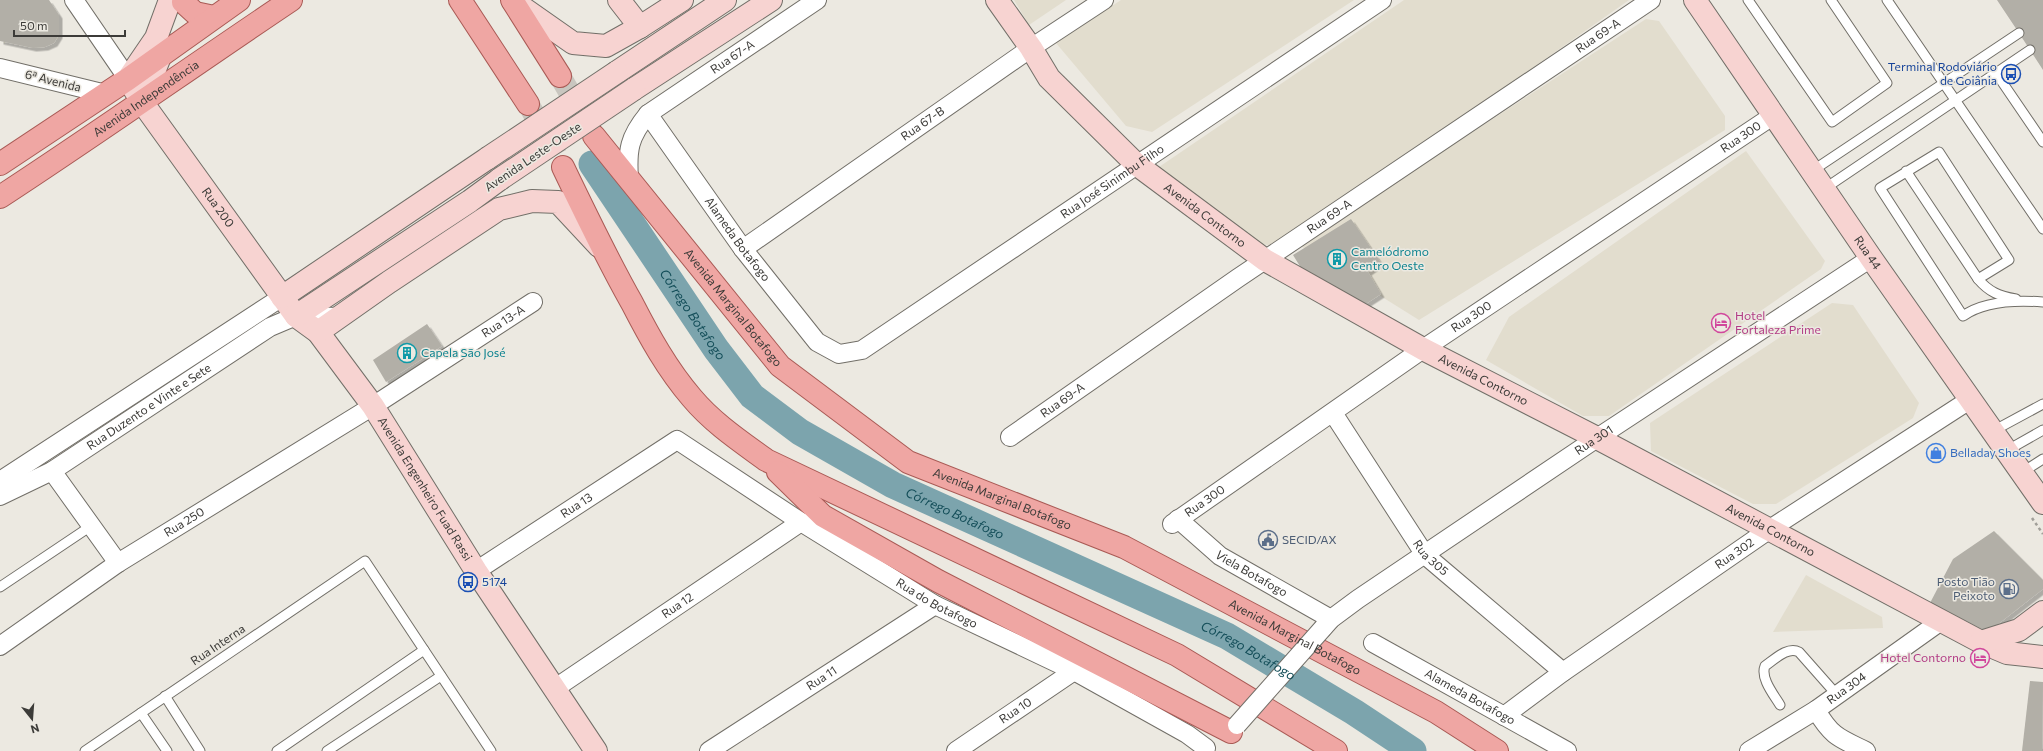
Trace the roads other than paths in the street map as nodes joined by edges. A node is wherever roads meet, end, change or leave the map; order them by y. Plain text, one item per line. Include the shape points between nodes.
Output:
1 (74, 0) edge
2 (239, 0) edge
3 (292, 0) edge
4 (460, 0) edge
5 (619, 0) edge
6 (682, 0) edge
7 (725, 0) edge
8 (771, 0) edge
9 (818, 0) edge
10 (997, 0) edge
11 (1104, 0) edge
12 (1382, 0) edge
13 (1651, 0) edge
14 (1695, 0) edge
15 (1748, 0) edge
16 (1831, 0) edge
17 (1888, 0) edge
18 (178, 1) edge
19 (512, 1) edge
20 (214, 17) junction
21 (640, 27) junction
22 (2019, 33) dead end
23 (1031, 48) junction
24 (2030, 50) dead end
25 (158, 57) junction
26 (0, 68) edge
27 (1996, 73) junction
28 (560, 76) tunnel mouth
29 (128, 79) junction
30 (1944, 84) junction
31 (106, 94) junction
32 (1955, 100) junction
33 (142, 102) junction
34 (528, 104) tunnel mouth
35 (648, 114) junction
36 (1774, 115) junction
37 (594, 136) tunnel mouth
38 (2043, 142) edge
39 (0, 164) edge
40 (1136, 164) junction
41 (564, 167) tunnel mouth
42 (1812, 171) junction
43 (1906, 171) junction
44 (629, 179) junction
45 (1824, 189) junction
46 (0, 197) edge
47 (2043, 230) edge
48 (743, 249) junction
49 (606, 254) junction
50 (1871, 258) junction
51 (1265, 260) junction
52 (1978, 279) junction
53 (282, 297) junction
54 (2027, 301) junction
55 (533, 302) dead end
56 (2043, 302) edge
57 (296, 316) junction
58 (340, 317) junction
59 (318, 332) junction
60 (1423, 349) junction
61 (839, 354) joint
62 (1971, 399) junction
63 (2043, 404) edge
64 (373, 406) junction
65 (1333, 413) junction
66 (2043, 430) edge
67 (1993, 431) junction
68 (1010, 437) dead end
69 (1597, 438) junction
70 (677, 440) joint
71 (2006, 451) junction
72 (2043, 459) edge
73 (766, 460) junction
74 (52, 471) junction
75 (2021, 473) junction
76 (0, 481) edge
77 (0, 496) edge
78 (2043, 503) edge
79 (1175, 521) joint
80 (801, 522) junction
81 (92, 526) junction
82 (1770, 529) junction
83 (1425, 555) junction
84 (118, 563) junction
85 (476, 571) junction
86 (0, 587) edge
87 (934, 605) junction
88 (2043, 612) edge
89 (1941, 621) junction
90 (1327, 624) junction
91 (1373, 642) dead end
92 (1981, 642) junction
93 (0, 646) edge
94 (424, 650) junction
95 (2043, 657) edge
96 (1074, 671) junction
97 (1563, 672) junction
98 (441, 676) junction
99 (554, 689) junction
100 (1837, 695) junction
101 (165, 696) junction
102 (1780, 705) dead end
103 (1816, 710) junction
104 (141, 713) junction
105 (1504, 716) junction
106 (1234, 728) junction
107 (1204, 750) edge
108 (85, 751) edge
109 (166, 751) edge
110 (200, 751) edge
111 (278, 751) edge
112 (327, 751) edge
113 (491, 751) edge
114 (596, 751) edge
115 (709, 751) edge
116 (956, 751) edge
117 (1336, 751) edge
118 (1497, 751) edge
119 (1567, 751) edge
120 (1749, 751) edge
121 (1866, 751) edge

1 - 29 street, Rua 200
2 - 20 main road
3 - 33 main road, Avenida Independência
4 - 34 main road
5 - 21 main road
6 - 21 main road
7 - 53 main road, Avenida Leste-Oeste, bridge
8 - 57 main road, Avenida Leste-Oeste, bridge
9 - 35 street, Rua 67-A
10 - 23 main road, Avenida Contorno
11 - 23 street, Rua 67-B
12 - 40 street, Rua José Sinimbu Filho
13 - 51 street, Rua 69-A
14 - 36 main road, Rua 44
15 - 16 lane via 1832,122 1887,83
17 - 30 lane
18 - 20 main road via 195,13
18 - 25 main road via 172,31
18 - 29 main road
19 - 21 main road via 573,43 606,46
19 - 28 main road
20 - 25 main road
22 - 30 lane
23 - 40 main road, Avenida Contorno via 1049,78
23 - 48 street, Rua 67-B
24 - 27 lane
25 - 29 main road
25 - 33 main road
26 - 31 street, 6ª Avenida
27 - 32 lane
27 - 38 lane
29 - 31 main road
29 - 33 main road, Rua 200
30 - 32 lane
30 - 42 lane
31 - 39 main road
32 - 45 lane
32 - 47 lane
33 - 46 main road, Avenida Independência
33 - 53 main road, Rua 200
35 - 44 street, Rua 67-A via 630,142
35 - 48 street, Alameda Botafogo
36 - 42 main road, Rua 44
36 - 60 street, Rua 300
37 - 44 main road, Avenida Marginal Botafogo
40 - 51 main road, Avenida Contorno
40 - 61 street, Rua José Sinimbu Filho via 862,350
41 - 49 main road
42 - 45 main road, Rua 44
43 - 52 lane
43 - 52 lane via 1939,152 2009,260
43 - 54 lane via 1880,188 1963,316 1978,308
44 - 118 main road, Avenida Marginal Botafogo via 780,366 908,462 1124,547 1436,712
45 - 50 main road, Rua 44
48 - 61 street, Alameda Botafogo via 817,342
49 - 58 main road via 558,202 532,201 499,209
49 - 73 main road via 672,374 726,431
50 - 62 main road, Rua 44
50 - 69 street, Rua 301
51 - 60 main road, Avenida Contorno
51 - 68 street, Rua 69-A
52 - 54 lane via 1987,289 2001,296
53 - 57 main road, Rua 200
53 - 76 street, Rua Duzento e Vinte e Sete
54 - 56 lane
55 - 64 street, Rua 13-A
57 - 58 street
57 - 59 main road, Rua 200
57 - 74 street, Rua Duzento e Vinte e Sete via 270,327
58 - 59 main road
59 - 64 main road, Rua 200
60 - 65 street, Rua 300
60 - 69 main road, Avenida Contorno
62 - 67 main road, Rua 44
62 - 82 street, Rua 302
63 - 67 lane
64 - 84 street, Rua 250
64 - 85 main road, Avenida Engenheiro Fuad Rassi
65 - 79 street, Rua 300
65 - 83 street, Rua 305
66 - 71 lane
67 - 71 main road, Rua 44
69 - 82 main road, Avenida Contorno
69 - 83 street, Rua 301
70 - 80 street, Rua do Botafogo
70 - 85 street, Rua 13
71 - 75 main road, Rua 44
72 - 75 lane
73 - 106 main road via 823,516 938,581
73 - 117 main road via 1177,655
74 - 77 street, Rua Duzento e Vinte e Sete
74 - 81 street
75 - 78 main road, Rua 44
79 - 90 street, Viela Botafogo via 1220,556
80 - 87 street, Rua do Botafogo
80 - 99 street, Rua 12
81 - 84 street
81 - 86 lane
82 - 89 main road, Avenida Contorno
82 - 97 street, Rua 302
83 - 90 street, Rua 301
83 - 97 street, Rua 305
84 - 93 street, Rua 250
85 - 99 main road, Avenida Engenheiro Fuad Rassi
87 - 96 street, Rua do Botafogo
87 - 115 street, Rua 11
88 - 92 main road via 2019,630
89 - 92 main road, Avenida Contorno
89 - 100 street, Rua 304
90 - 106 street, Rua 301, bridge
91 - 105 street, Alameda Botafogo
92 - 95 main road, Avenida Contorno via 2007,653
94 - 98 lane
94 - 101 lane, Rua Interna via 365,561
94 - 111 lane
96 - 107 street, Rua do Botafogo via 1188,734
96 - 116 street, Rua 10
97 - 105 street, Rua 302
98 - 112 lane
98 - 113 lane
99 - 114 main road, Avenida Engenheiro Fuad Rassi
100 - 102 lane via 1799,652 1787,651 1764,669 1764,675
100 - 103 street, Rua 304
101 - 104 lane, Rua Interna
101 - 110 lane
103 - 120 street, Rua 304
103 - 121 street via 1836,736
104 - 108 lane, Rua Interna
104 - 109 lane
105 - 119 street, Alameda Botafogo
106 - 107 street, Rua 301

